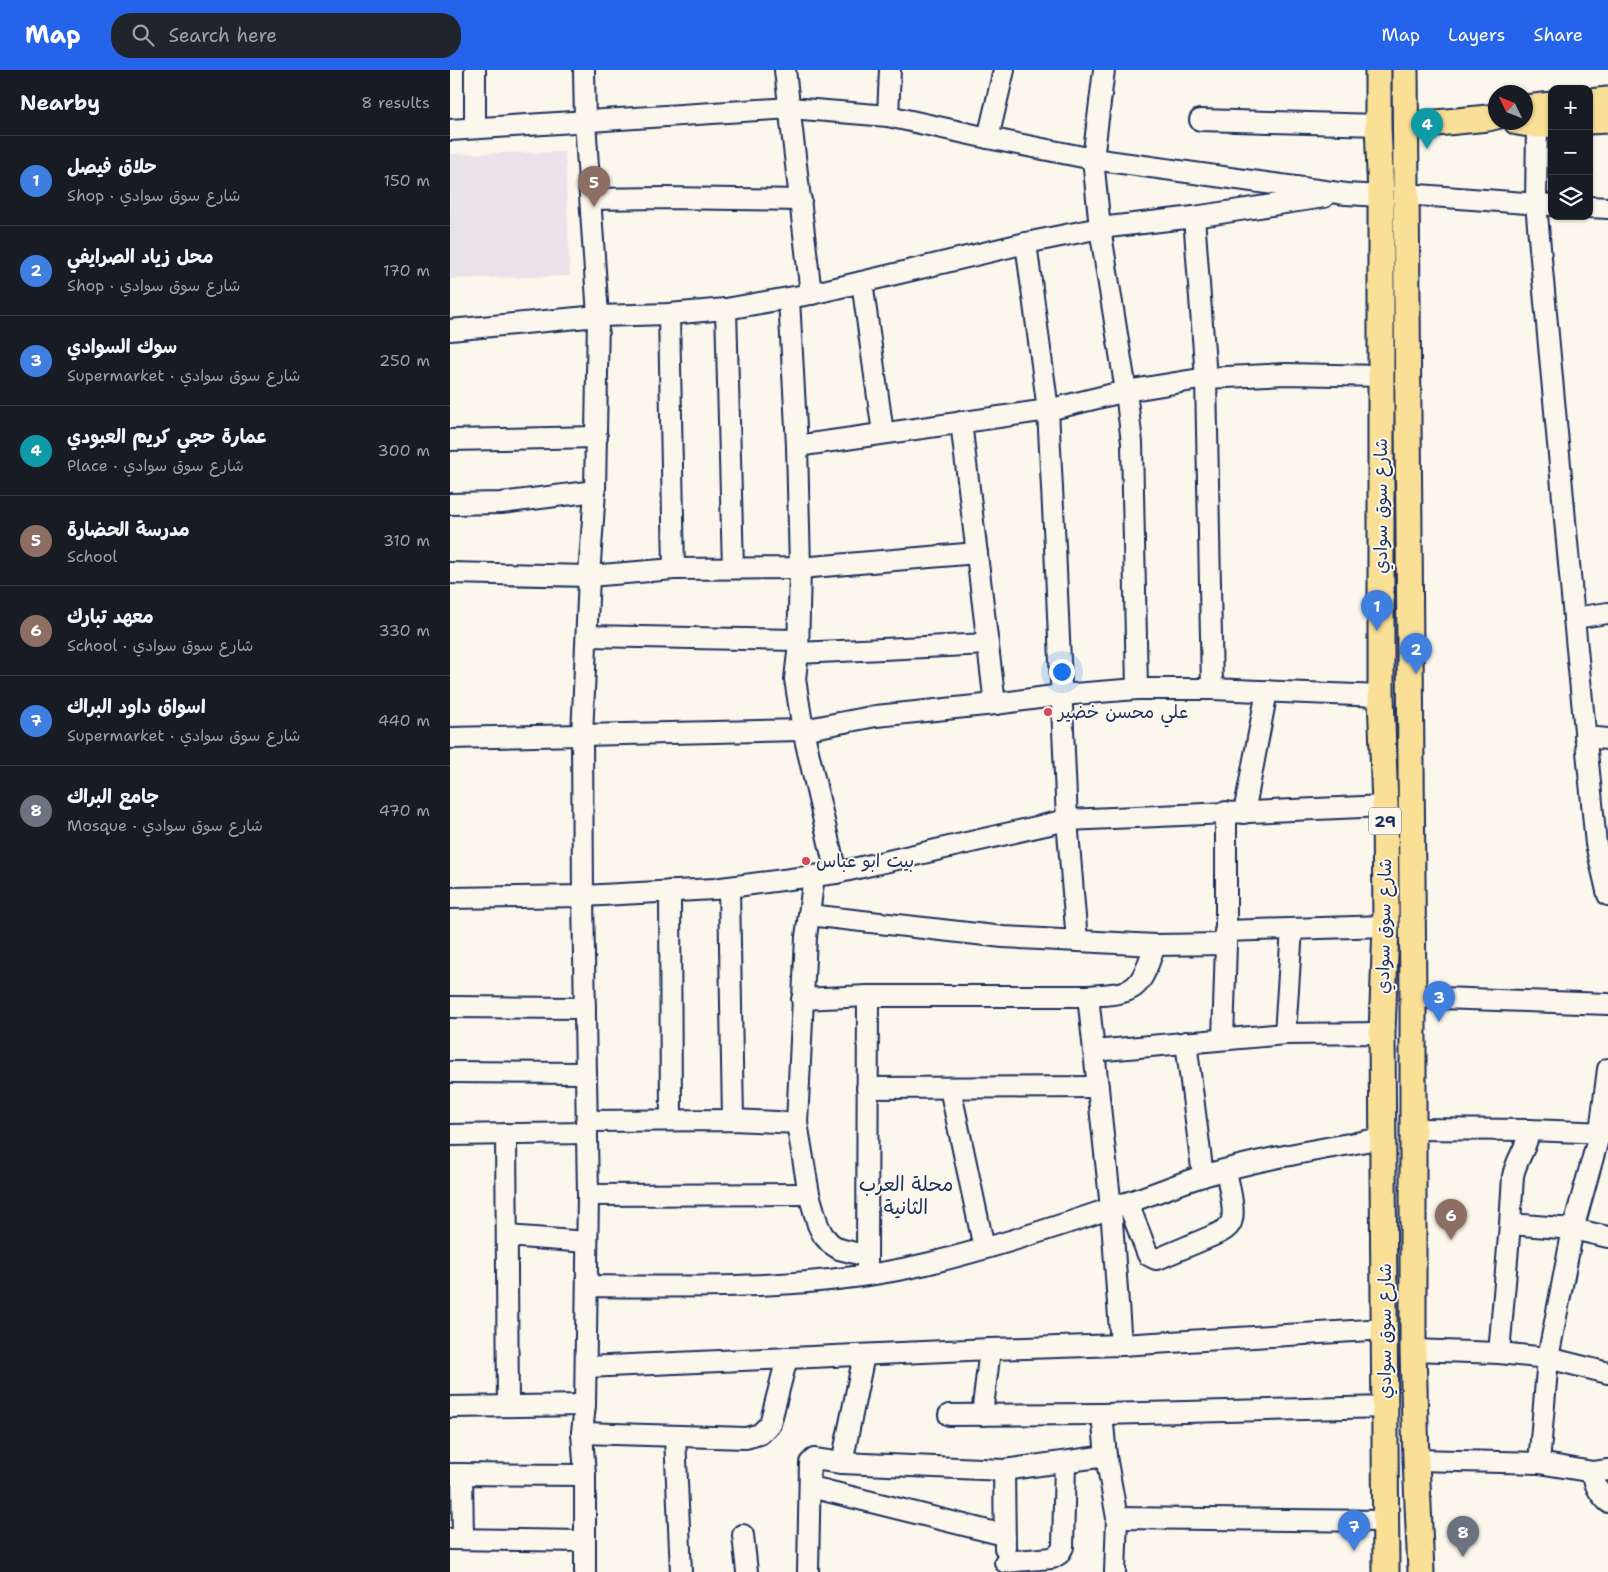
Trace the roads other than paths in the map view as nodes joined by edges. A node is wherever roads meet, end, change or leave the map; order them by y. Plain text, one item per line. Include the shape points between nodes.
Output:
1 (475, 70) edge
2 (584, 70) edge
3 (785, 70) edge
4 (890, 70) edge
5 (1004, 70) edge
6 (1104, 70) edge
7 (1378, 70) edge
8 (1405, 70) edge
9 (1608, 100) edge
10 (1593, 102) edge
11 (790, 108) junction
12 (1548, 108) edge
13 (888, 116) junction
14 (1488, 118) edge
15 (1200, 120) dead end
16 (1533, 120) edge
17 (1608, 120) edge
18 (585, 121) junction
19 (1593, 122) edge
20 (1378, 125) junction
21 (1406, 126) junction
22 (475, 128) junction
23 (450, 130) edge
24 (988, 138) junction
25 (1093, 159) junction
26 (1346, 194) junction
27 (1393, 195) junction
28 (591, 199) junction
29 (801, 200) junction
30 (1544, 204) edge
31 (1593, 207) edge
32 (1608, 208) edge
33 (1194, 216) junction
34 (1100, 228) junction
35 (1026, 242) junction
36 (862, 282) junction
37 (811, 294) junction
38 (789, 299) junction
39 (726, 309) junction
40 (669, 314) junction
41 (598, 316) junction
42 (450, 330) edge
43 (1382, 376) junction
44 (1206, 378) junction
45 (1126, 391) junction
46 (1048, 410) junction
47 (961, 422) junction
48 (883, 433) junction
49 (597, 437) junction
50 (450, 440) edge
51 (797, 446) junction
52 (595, 491) junction
53 (450, 504) edge
54 (976, 553) junction
55 (734, 568) junction
56 (800, 568) junction
57 (674, 569) junction
58 (450, 573) edge
59 (589, 576) junction
60 (1608, 613) edge
61 (1574, 618) junction
62 (587, 636) junction
63 (988, 644) junction
64 (798, 647) junction
65 (1137, 689) junction
66 (1212, 689) junction
67 (1267, 691) junction
68 (1061, 695) junction
69 (1381, 696) junction
70 (995, 704) junction
71 (803, 730) junction
72 (582, 736) junction
73 (1585, 737) junction
74 (450, 738) edge
75 (1608, 739) edge
76 (1385, 806) junction
77 (1235, 813) junction
78 (1067, 820) junction
79 (836, 873) junction
80 (814, 876) junction
81 (729, 887) junction
82 (670, 892) junction
83 (1608, 895) edge
84 (583, 896) junction
85 (450, 898) edge
86 (809, 915) junction
87 (1386, 926) junction
88 (1292, 929) junction
89 (1226, 938) junction
90 (1076, 941) junction
91 (1155, 945) junction
92 (868, 996) junction
93 (1088, 996) junction
94 (1383, 996) junction
95 (1413, 996) junction
96 (802, 1000) junction
97 (1608, 1004) edge
98 (450, 1007) edge
99 (585, 1008) junction
100 (1382, 1033) junction
101 (1285, 1034) junction
102 (1223, 1039) junction
103 (1186, 1042) junction
104 (1094, 1051) junction
105 (1608, 1069) edge
106 (450, 1072) edge
107 (586, 1073) junction
108 (1098, 1087) junction
109 (867, 1088) junction
110 (950, 1088) junction
111 (671, 1120) junction
112 (733, 1120) junction
113 (797, 1123) junction
114 (586, 1127) junction
115 (1413, 1129) junction
116 (1529, 1130) junction
117 (1604, 1132) edge
118 (506, 1134) junction
119 (450, 1135) edge
120 (1384, 1138) junction
121 (1226, 1170) junction
122 (1203, 1176) junction
123 (809, 1194) junction
124 (588, 1195) junction
125 (1120, 1206) junction
126 (1510, 1224) junction
127 (1574, 1229) junction
128 (507, 1236) junction
129 (1608, 1237) edge
130 (587, 1242) junction
131 (984, 1248) junction
132 (867, 1265) junction
133 (587, 1286) junction
134 (1386, 1329) junction
135 (1121, 1345) junction
136 (990, 1349) junction
137 (1414, 1350) junction
138 (1499, 1353) junction
139 (864, 1355) junction
140 (787, 1358) junction
141 (1548, 1358) junction
142 (586, 1367) junction
143 (1608, 1373) edge
144 (585, 1405) junction
145 (508, 1406) junction
146 (450, 1407) edge
147 (1386, 1407) junction
148 (1102, 1414) junction
149 (950, 1415) dead end
150 (982, 1415) junction
151 (582, 1433) junction
152 (675, 1437) junction
153 (1106, 1456) junction
154 (1416, 1460) junction
155 (1065, 1462) junction
156 (842, 1463) junction
157 (1539, 1463) junction
158 (1004, 1470) junction
159 (1601, 1471) edge
160 (456, 1474) edge
161 (585, 1475) junction
162 (811, 1487) junction
163 (1608, 1502) edge
164 (1117, 1518) junction
165 (1385, 1521) junction
166 (743, 1535) dead end
167 (1004, 1535) junction
168 (457, 1539) edge
169 (584, 1541) junction
170 (1006, 1567) edge
171 (584, 1572) edge
172 (681, 1572) edge
173 (746, 1572) edge
174 (808, 1572) edge
175 (1115, 1572) edge
176 (1386, 1572) edge
177 (1421, 1572) edge

1 - 22 street
2 - 18 street
3 - 11 street
4 - 13 street
5 - 24 street
6 - 25 street
7 - 20 main road, شارع سوق سوادي / 29
8 - 21 main road, شارع سوق سوادي / 29
9 - 10 main road
11 - 13 street
11 - 18 street
11 - 29 street
12 - 16 main road
13 - 24 street
14 - 21 main road
15 - 20 street
16 - 30 street
17 - 19 main road
18 - 22 street
18 - 28 street
20 - 27 main road, شارع سوق سوادي / 29
21 - 27 main road, شارع سوق سوادي / 29
22 - 23 street
24 - 25 street
25 - 26 street
25 - 34 street
26 - 27 street
26 - 33 street
27 - 30 street
27 - 43 main road, شارع سوق سوادي / 29
27 - 95 main road, شارع سوق سوادي / 29
28 - 29 street
28 - 41 street
29 - 37 street
30 - 61 street
31 - 32 street
33 - 34 street
33 - 44 street
34 - 35 street
34 - 45 street
35 - 36 street
35 - 46 street
36 - 37 street
36 - 48 street
37 - 38 street
38 - 39 street
38 - 51 street
39 - 40 street
39 - 55 street
40 - 41 street
40 - 57 street
41 - 42 street
41 - 49 street
43 - 44 street via 1286,374
43 - 69 main road, شارع سوق سوادي / 29
44 - 45 street
44 - 66 street
45 - 46 street
45 - 65 street via 1132,443
46 - 47 street
46 - 68 street
47 - 48 street
47 - 54 street
48 - 51 street
49 - 50 street
49 - 52 street
51 - 56 street
52 - 53 street via 501,503
52 - 59 street
54 - 56 street
54 - 63 street
55 - 56 street
55 - 57 street
56 - 64 street
57 - 59 street
58 - 59 street
59 - 62 street
60 - 61 street
61 - 73 street
62 - 64 street
62 - 72 street
63 - 64 street
63 - 70 street
64 - 71 street via 795,679
65 - 66 street
65 - 68 street
66 - 67 street
67 - 69 street
67 - 77 street
68 - 70 street
68 - 78 street
69 - 76 main road, شارع سوق سوادي / 29
70 - 71 street via 876,716
71 - 72 street
71 - 79 street
72 - 74 street
72 - 84 street
73 - 75 street
73 - 83 street via 1596,844
76 - 77 street
76 - 87 main road, شارع سوق سوادي / 29
77 - 78 street
77 - 89 street
78 - 79 street
78 - 90 street
79 - 80 street
80 - 81 street
80 - 86 street
81 - 82 street
81 - 112 street
82 - 84 street
82 - 111 street
84 - 85 street
84 - 99 street
86 - 90 street via 1003,937
86 - 96 street
87 - 88 street
87 - 94 main road, شارع سوق سوادي / 29
88 - 89 street
88 - 101 street
89 - 91 street
89 - 102 street
90 - 91 street
91 - 93 street via 1142,978 1135,986 1126,992
92 - 93 street
92 - 96 street
92 - 109 street
93 - 104 street
94 - 95 main road
94 - 100 main road, شارع سوق سوادي / 29
95 - 97 street
95 - 115 main road, شارع سوق سوادي / 29
96 - 113 street
98 - 99 street
99 - 107 street
100 - 101 street
100 - 120 main road, شارع سوق سوادي / 29
101 - 102 street
102 - 103 street
103 - 104 street
103 - 122 street
104 - 108 street
105 - 117 street
106 - 107 street
107 - 114 street
108 - 110 street
108 - 125 street
109 - 110 street
109 - 132 street
110 - 131 street
111 - 112 street
111 - 114 street
112 - 113 street
113 - 123 street
114 - 118 street
114 - 124 street
115 - 116 street
115 - 137 main road, شارع سوق سوادي / 29
116 - 117 street
116 - 126 street via 1514,1168
117 - 127 street
118 - 119 street
118 - 128 street
120 - 121 street
120 - 134 main road, شارع سوق سوادي / 29
121 - 122 street
121 - 125 street via 1233,1218 1230,1224 1219,1233 1160,1258 1148,1255
122 - 125 street
123 - 124 street
123 - 132 street via 822,1235
124 - 130 street
125 - 131 street
125 - 135 street
126 - 127 street
126 - 138 street
127 - 129 street
127 - 141 street
128 - 130 street
128 - 145 street
130 - 133 street
131 - 132 street via 925,1264
132 - 133 street via 772,1284
133 - 142 street
134 - 135 street
134 - 147 main road, شارع سوق سوادي / 29
135 - 136 street
136 - 139 street
136 - 150 street
137 - 138 street
137 - 154 main road, شارع سوق سوادي / 29
138 - 141 street
139 - 140 street
139 - 156 street
140 - 142 street
140 - 152 street via 770,1424 760,1434 746,1438
141 - 143 street
141 - 157 street
142 - 144 street
144 - 145 street
144 - 151 street
145 - 146 street
147 - 148 street
147 - 165 main road, شارع سوق سوادي / 29
148 - 150 street
148 - 153 street
149 - 150 street
151 - 152 street
151 - 161 street
152 - 172 street
153 - 155 street
153 - 164 street
154 - 157 street
154 - 177 main road, شارع سوق سوادي / 29
155 - 158 street
155 - 170 street via 1063,1547 1052,1558
156 - 158 street
156 - 162 street via 814,1459 810,1463
157 - 159 street
158 - 167 street
159 - 163 street via 1596,1488
160 - 161 street
160 - 168 street
161 - 169 street
162 - 167 street
162 - 174 street
164 - 165 street
164 - 175 street
165 - 176 main road, شارع سوق سوادي / 29
166 - 173 street
167 - 170 street
168 - 169 street
169 - 171 street

